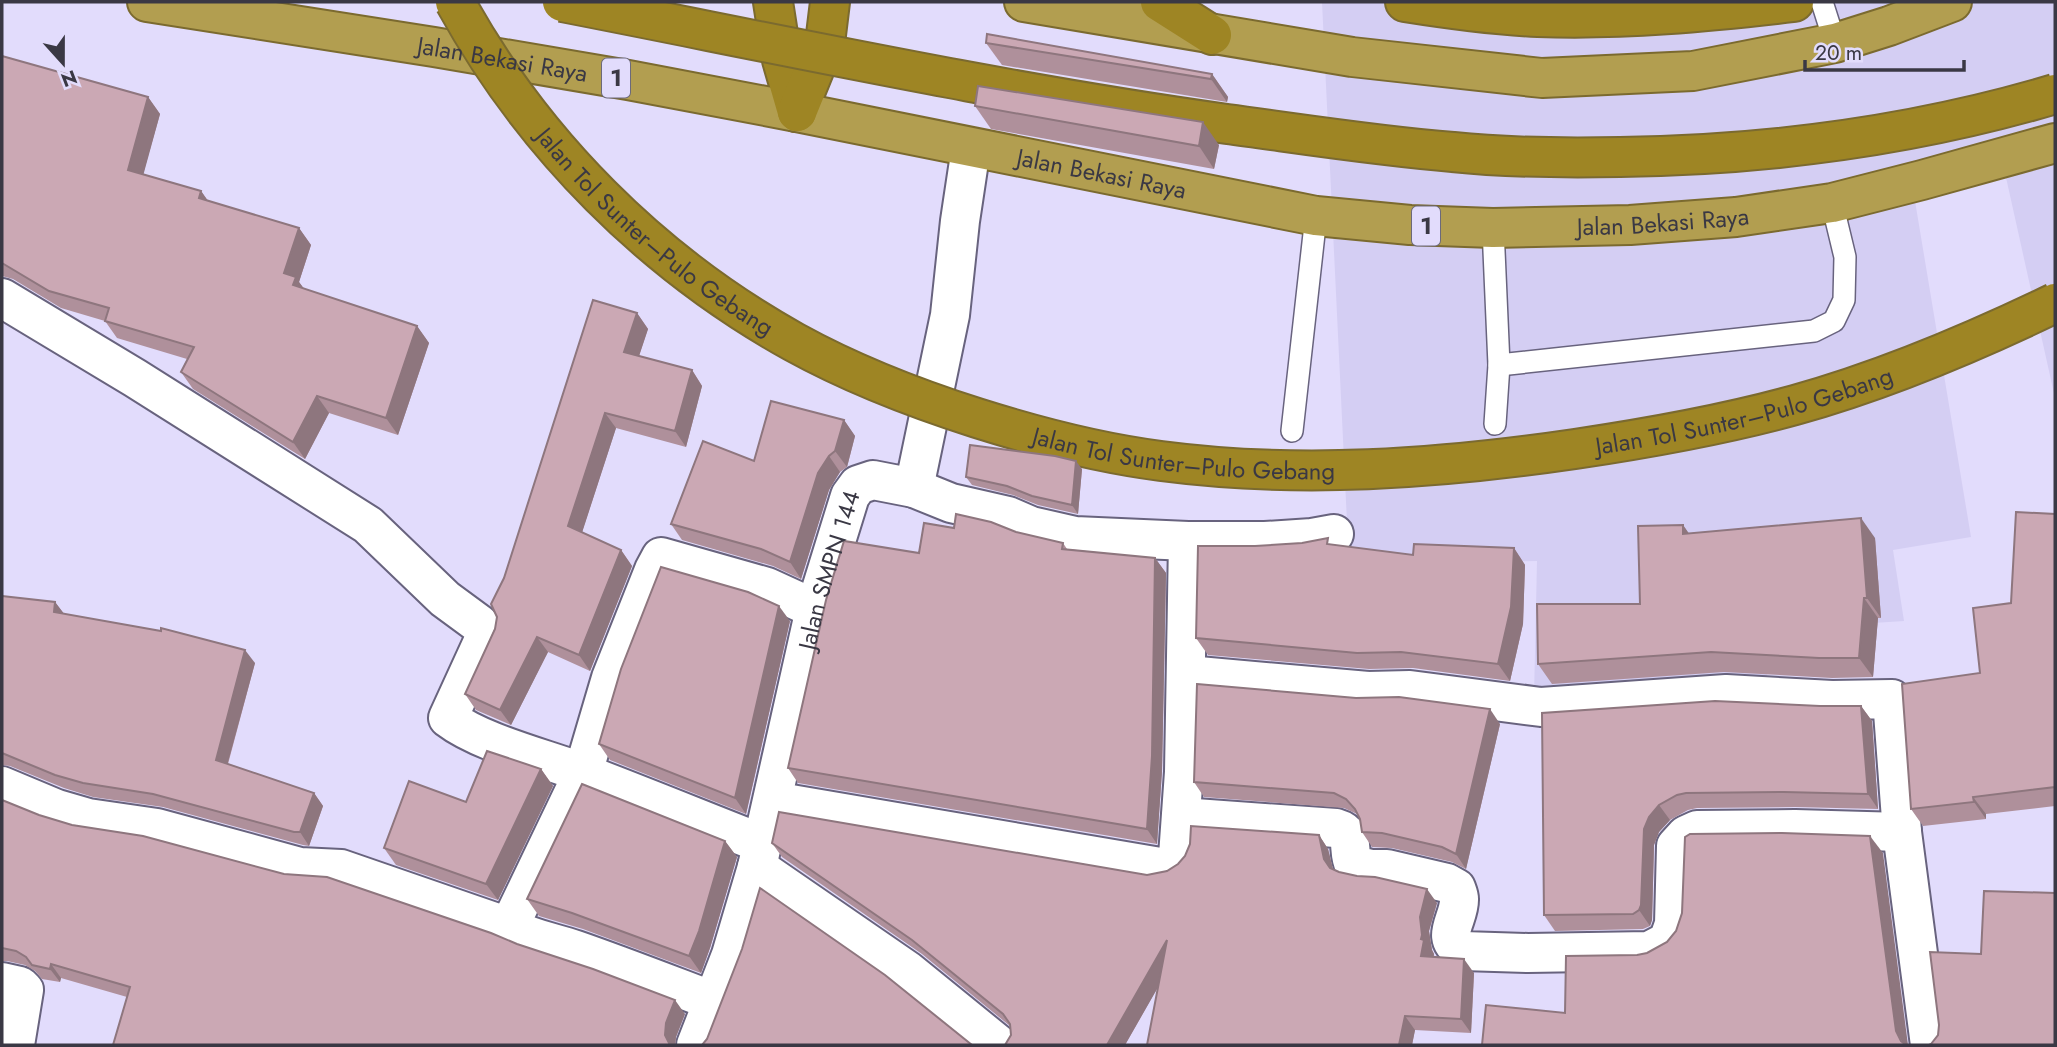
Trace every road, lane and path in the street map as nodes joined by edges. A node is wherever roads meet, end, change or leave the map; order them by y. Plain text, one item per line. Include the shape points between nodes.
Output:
1 (147, 2) edge
2 (442, 2) edge
3 (455, 2) edge
4 (562, 2) edge
5 (773, 2) edge
6 (830, 2) edge
7 (1024, 2) edge
8 (1160, 2) edge
9 (1405, 2) edge
10 (1794, 2) edge
11 (1822, 2) edge
12 (1952, 2) edge
13 (1212, 35) junction
14 (1835, 43) junction
15 (434, 47) junction
16 (2055, 94) edge
17 (797, 112) junction
18 (2055, 143) edge
19 (971, 148) junction
20 (1832, 203) junction
21 (1316, 216) junction
22 (1493, 228) junction
23 (2, 298) edge
24 (2055, 303) edge
25 (1499, 365) junction
26 (1495, 424) dead end
27 (1292, 430) dead end
28 (914, 488) junction
29 (1334, 534) dead end
30 (1188, 541) junction
31 (815, 609) junction
32 (1187, 675) junction
33 (583, 773) junction
34 (2, 786) edge
35 (773, 801) junction
36 (1181, 817) junction
37 (1902, 832) junction
38 (760, 856) junction
39 (509, 927) junction
40 (2, 982) edge
41 (713, 1001) junction
42 (15, 1045) edge
43 (696, 1045) edge
44 (999, 1045) edge
45 (1930, 1045) edge

1 - 15 highway, Jalan Bekasi Raya / 1
2 - 15 highway
3 - 24 highway, Jalan Tol Sunter–Pulo Gebang, bridge via 494,68 584,180 657,248 736,306 796,343 888,386 1006,427 1113,453 1207,466 1382,468 1492,460 1646,438 1800,404 1913,365
4 - 16 highway, bridge via 1074,101 1456,153 1589,158 1790,148 1899,132
5 - 17 highway via 782,60
6 - 17 highway via 825,43
7 - 13 highway
8 - 13 highway
9 - 10 highway via 1536,17 1702,12
11 - 14 lane
12 - 14 highway
13 - 14 highway via 1352,57 1542,78 1693,71
15 - 17 highway, Jalan Bekasi Raya / 1
17 - 19 highway, Jalan Bekasi Raya / 1
18 - 20 highway, Jalan Bekasi Raya / 1
19 - 21 highway, Jalan Bekasi Raya / 1
19 - 28 street via 950,315
20 - 22 highway, Jalan Bekasi Raya / 1 via 1657,223
20 - 25 lane via 1845,257 1844,300 1834,321 1814,331
21 - 22 highway, Jalan Bekasi Raya / 1
21 - 27 lane
22 - 25 lane
23 - 33 street via 368,525 445,599 479,624 485,635 448,718 475,734
25 - 26 lane
28 - 30 street via 951,503 1075,536
28 - 31 street, Jalan SMPN 144 via 873,480 858,485 850,496
29 - 30 street via 1265,541
30 - 32 street
31 - 33 street via 767,587 661,557 611,678
31 - 35 street, Jalan SMPN 144
32 - 36 street
32 - 37 street via 1368,691 1410,690 1541,707 1726,694 1892,699
33 - 38 street
33 - 39 street
34 - 39 street via 88,818 157,828 300,867 341,869
35 - 36 street via 1160,867 1178,856
35 - 38 street, Jalan SMPN 144
36 - 37 street via 1344,830 1354,865 1456,888 1459,900 1450,938 1455,946 1463,951 1528,953 1649,951 1668,941 1674,924 1676,846 1697,830
37 - 45 street
38 - 41 street, Jalan SMPN 144
38 - 44 street
39 - 41 street
40 - 42 street via 24,990
41 - 43 street, Jalan SMPN 144

